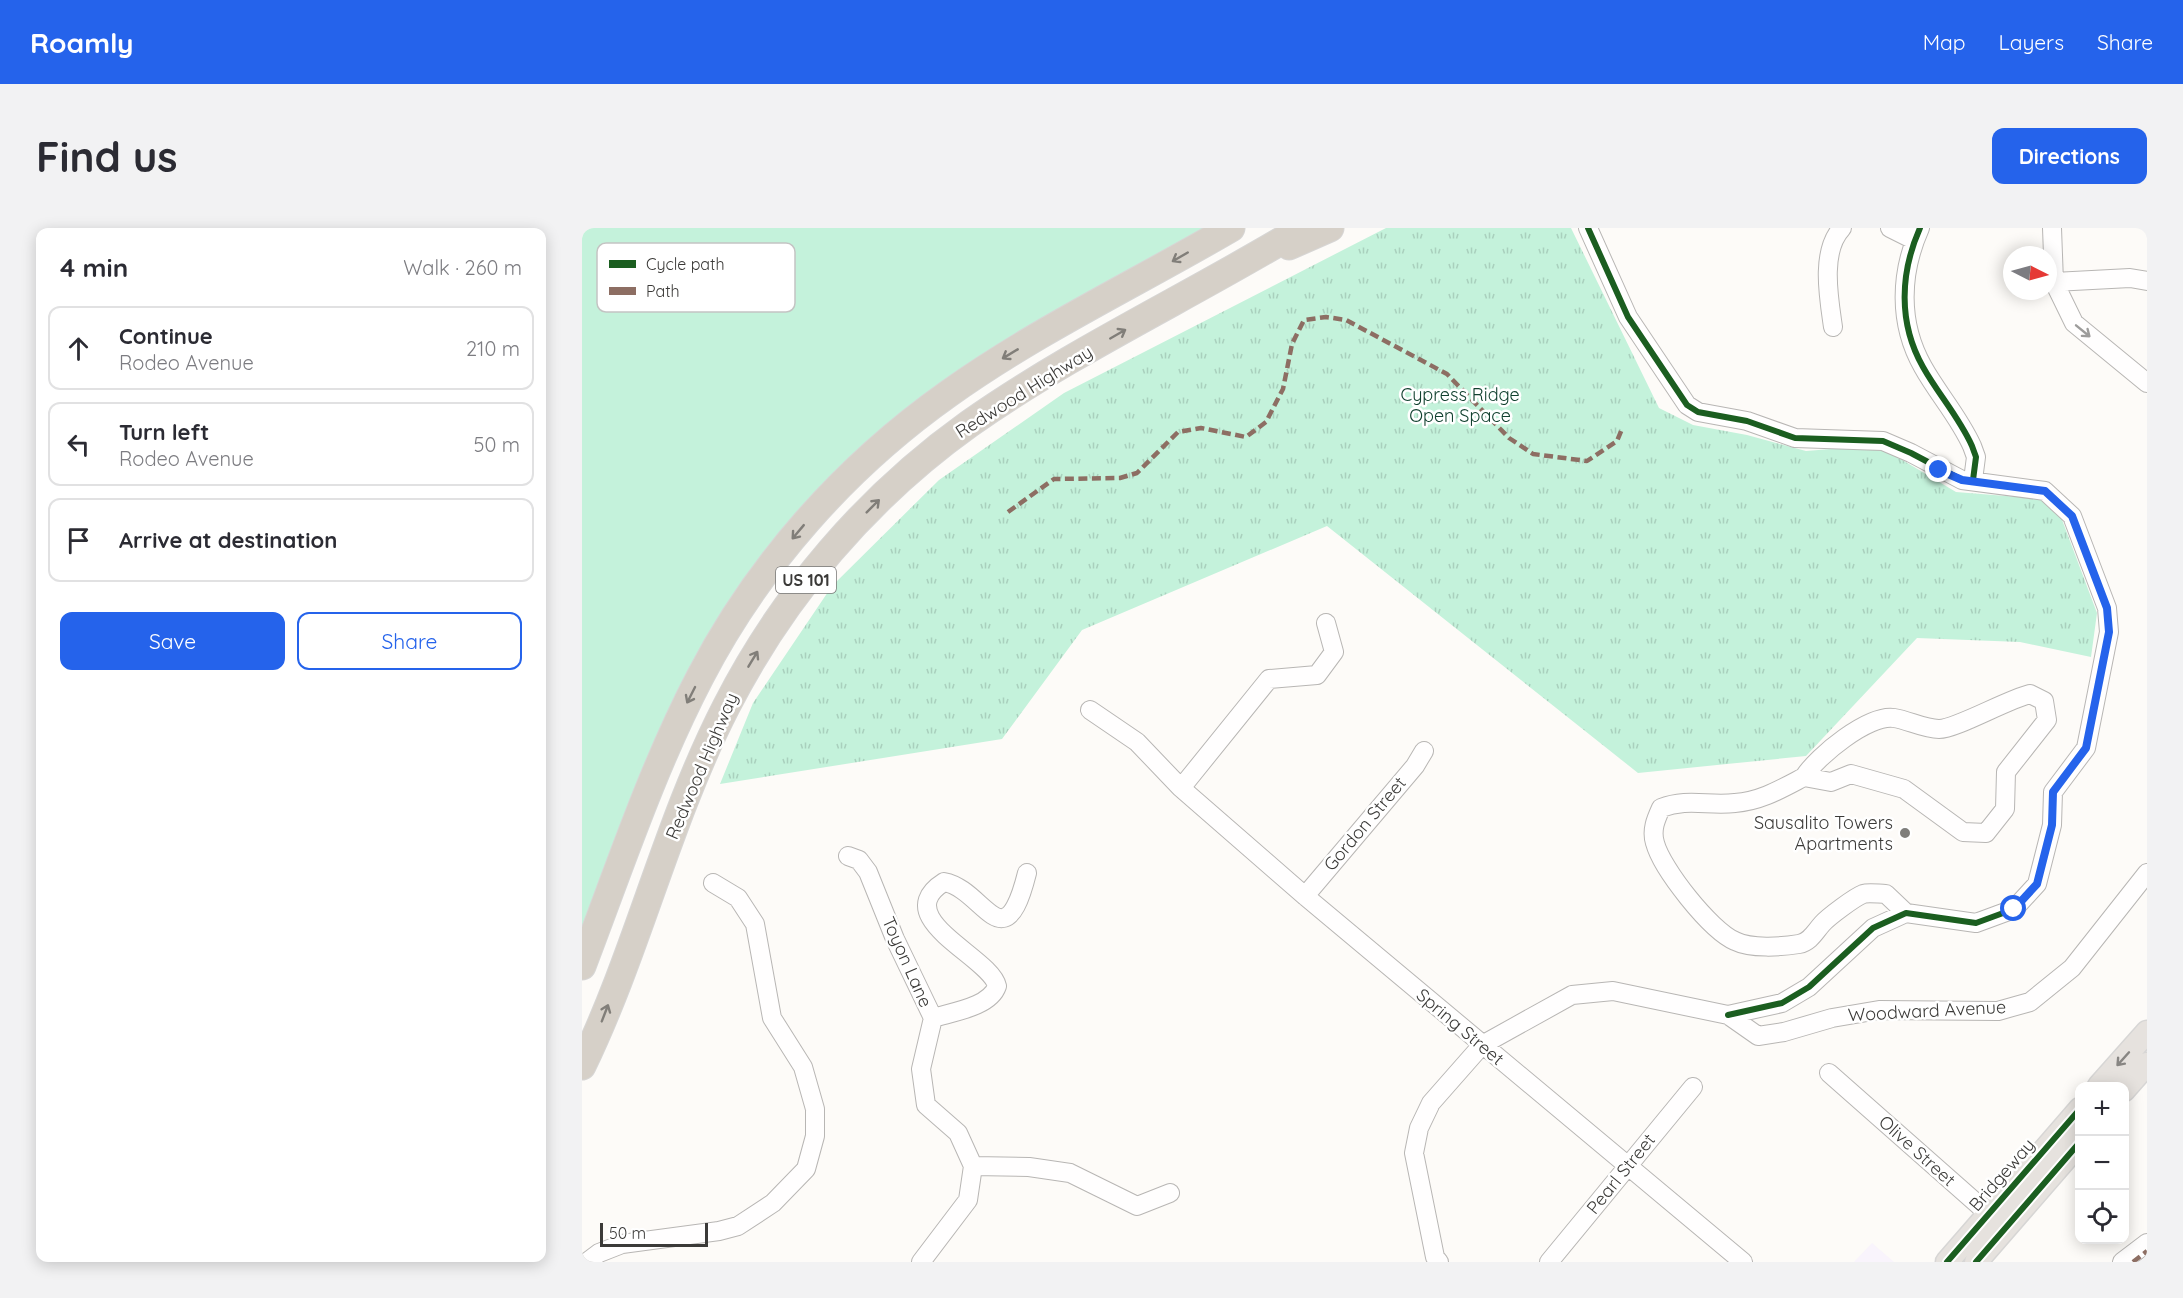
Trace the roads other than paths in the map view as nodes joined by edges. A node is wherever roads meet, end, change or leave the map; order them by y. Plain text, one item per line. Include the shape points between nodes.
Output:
1 (1231, 228) edge
2 (1303, 228) edge
3 (1330, 228) edge
4 (1588, 228) edge
5 (1842, 228) edge
6 (1890, 228) edge
7 (2052, 228) edge
8 (1917, 234) edge
9 (2053, 246) edge
10 (1237, 266) junction
11 (2147, 281) edge
12 (2057, 282) edge
13 (2057, 288) edge
14 (1833, 327) dead end
15 (2147, 383) edge
16 (1973, 480) junction
17 (1326, 623) dead end
18 (1090, 710) dead end
19 (1424, 752) dead end
20 (1804, 777) junction
21 (1181, 788) junction
22 (848, 855) dead end
23 (1027, 873) dead end
24 (2147, 873) edge
25 (713, 883) dead end
26 (1305, 896) junction
27 (1906, 913) junction
28 (582, 966) edge
29 (1728, 1015) junction
30 (933, 1018) junction
31 (2147, 1032) edge
32 (1482, 1045) junction
33 (2147, 1064) edge
34 (582, 1066) edge
35 (1829, 1073) dead end
36 (2103, 1082) edge
37 (2129, 1084) edge
38 (1693, 1087) dead end
39 (2075, 1114) edge
40 (2075, 1147) edge
41 (974, 1166) junction
42 (1628, 1166) junction
43 (1170, 1193) dead end
44 (1988, 1214) junction
45 (2005, 1229) junction
46 (2147, 1243) edge
47 (1436, 1260) edge
48 (587, 1262) edge
49 (921, 1262) edge
50 (1549, 1262) edge
51 (1743, 1262) edge
52 (1947, 1262) edge
53 (1976, 1262) edge
54 (2122, 1262) edge

1 -> 28 highway, Redwood Highway / US 101 via 1026,344 947,394 874,453 808,520 750,595 692,693 653,779
2 - 10 highway, Redwood Highway / US 101
3 - 10 highway
4 - 16 street via 1634,327 1687,405 1698,412 1747,421 1796,438 1883,441 1949,475
5 - 14 street via 1830,256 1827,283
6 - 8 street
7 - 9 street
8 - 16 street via 1904,290 1910,335 1923,368 1972,446 1976,457
34 -> 10 highway, Redwood Highway / US 101 via 712,736 756,653 810,576 895,484 967,425
11 - 12 street via 2130,278
13 -> 15 street via 2074,323
16 - 27 street via 2045,491 2072,516 2107,608 2109,632 2086,748 2053,792 2052,825 2037,884 2014,909 1976,922
17 - 21 street via 1334,652 1317,675 1269,679
18 - 21 street, Spring Street via 1137,742
19 - 26 street, Gordon Street
20 - 20 street via 1831,782 1851,774 1904,789 1963,832 1986,833 2005,809 2007,772 2047,720 2044,701 2030,694 2011,699 1939,729 1880,717 1865,724 1810,767
20 - 27 street via 1761,798 1734,803 1678,801 1661,808 1654,822 1654,842 1667,870 1723,932 1750,945 1801,944 1812,938 1824,921 1863,894 1886,894
21 - 26 street, Spring Street
22 - 30 street, Toyon Lane via 868,872
23 - 30 street via 1018,904 1005,916 987,913 957,884 944,882 933,889 928,900 932,919 959,949 990,971 997,987 995,993 981,1002
24 - 29 street, Woodward Avenue via 2072,968 2030,1002 1998,1011 1879,1010 1758,1036
25 - 48 street via 738,898 755,924 772,1018 803,1067 815,1109 815,1136 806,1169 773,1203 738,1226 622,1244 599,1252
26 - 32 street, Spring Street
27 - 29 street via 1873,928 1809,987 1782,1003
29 - 32 street, Woodward Avenue via 1613,991 1572,995
30 - 41 street, Toyon Lane via 921,1069 926,1105 958,1133
31 -> 36 main road
32 - 42 street, Spring Street
32 - 47 street, Woodward Avenue via 1431,1103 1419,1128 1414,1153
33 - 37 main road
35 - 44 street, Olive Street
38 - 42 street, Pearl Street
39 - 44 main road, Bridgeway
40 - 45 main road, Bridgeway
41 - 43 street via 1029,1167 1070,1173 1137,1206
41 - 49 street via 968,1200
42 - 50 street, Pearl Street
42 - 51 street, Spring Street
44 - 45 street, Olive Street
44 - 52 main road, Bridgeway
45 - 53 main road, Bridgeway
46 - 54 street

